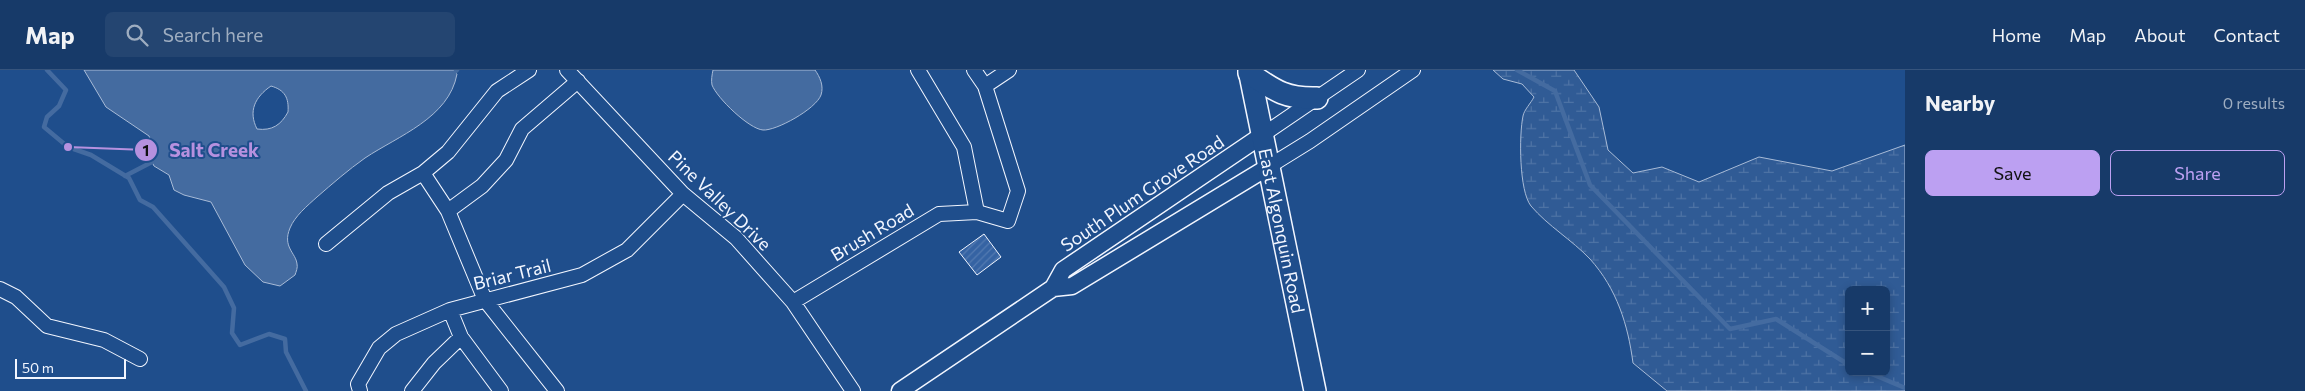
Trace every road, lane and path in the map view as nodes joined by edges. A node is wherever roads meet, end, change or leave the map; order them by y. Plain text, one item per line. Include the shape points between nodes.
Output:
1 (529, 70) edge
2 (567, 70) edge
3 (918, 70) edge
4 (974, 70) edge
5 (1009, 70) edge
6 (1358, 70) edge
7 (1413, 70) edge
8 (1249, 71) edge
9 (578, 81) junction
10 (985, 86) junction
11 (1317, 98) junction
12 (1261, 136) junction
13 (1268, 167) junction
14 (423, 173) junction
15 (683, 194) junction
16 (448, 211) junction
17 (977, 212) junction
18 (326, 244) dead end
19 (1053, 288) junction
20 (0, 289) edge
21 (485, 300) junction
22 (793, 302) junction
23 (450, 310) junction
24 (460, 337) junction
25 (140, 359) dead end
26 (360, 391) edge
27 (412, 391) edge
28 (500, 391) edge
29 (557, 391) edge
30 (853, 391) edge
31 (900, 391) edge
32 (1315, 391) edge

1 - 14 street via 497,91 448,152
2 - 9 street, Pine Valley Drive
3 - 17 street via 964,147
4 - 10 street
5 - 10 street
6 - 11 street
7 - 13 street
8 - 11 main road via 1279,94
8 - 12 main road, East Algonquin Road
9 - 15 street, Pine Valley Drive
9 - 16 street via 522,129 506,160 482,186
10 - 17 street, Brush Road via 1018,191 1008,221
11 - 12 street
12 - 13 main road, East Algonquin Road
12 - 19 street, South Plum Grove Road via 1063,270
13 - 19 street, South Plum Grove Road via 1072,286
13 - 32 main road, East Algonquin Road
14 - 16 street
14 - 18 street via 388,193
15 - 21 street, Briar Trail via 627,250 582,275
15 - 22 street, Pine Valley Drive via 736,238
16 - 21 street
17 - 22 street, Brush Road via 939,214
19 - 31 street, South Plum Grove Road
20 - 25 street via 16,297 47,326 104,340
21 - 23 street, Briar Trail
21 - 29 street
22 - 30 street, Pine Valley Drive
23 - 24 street
23 - 26 street, Briar Trail via 396,334 379,348 358,384
24 - 27 street
24 - 28 street

